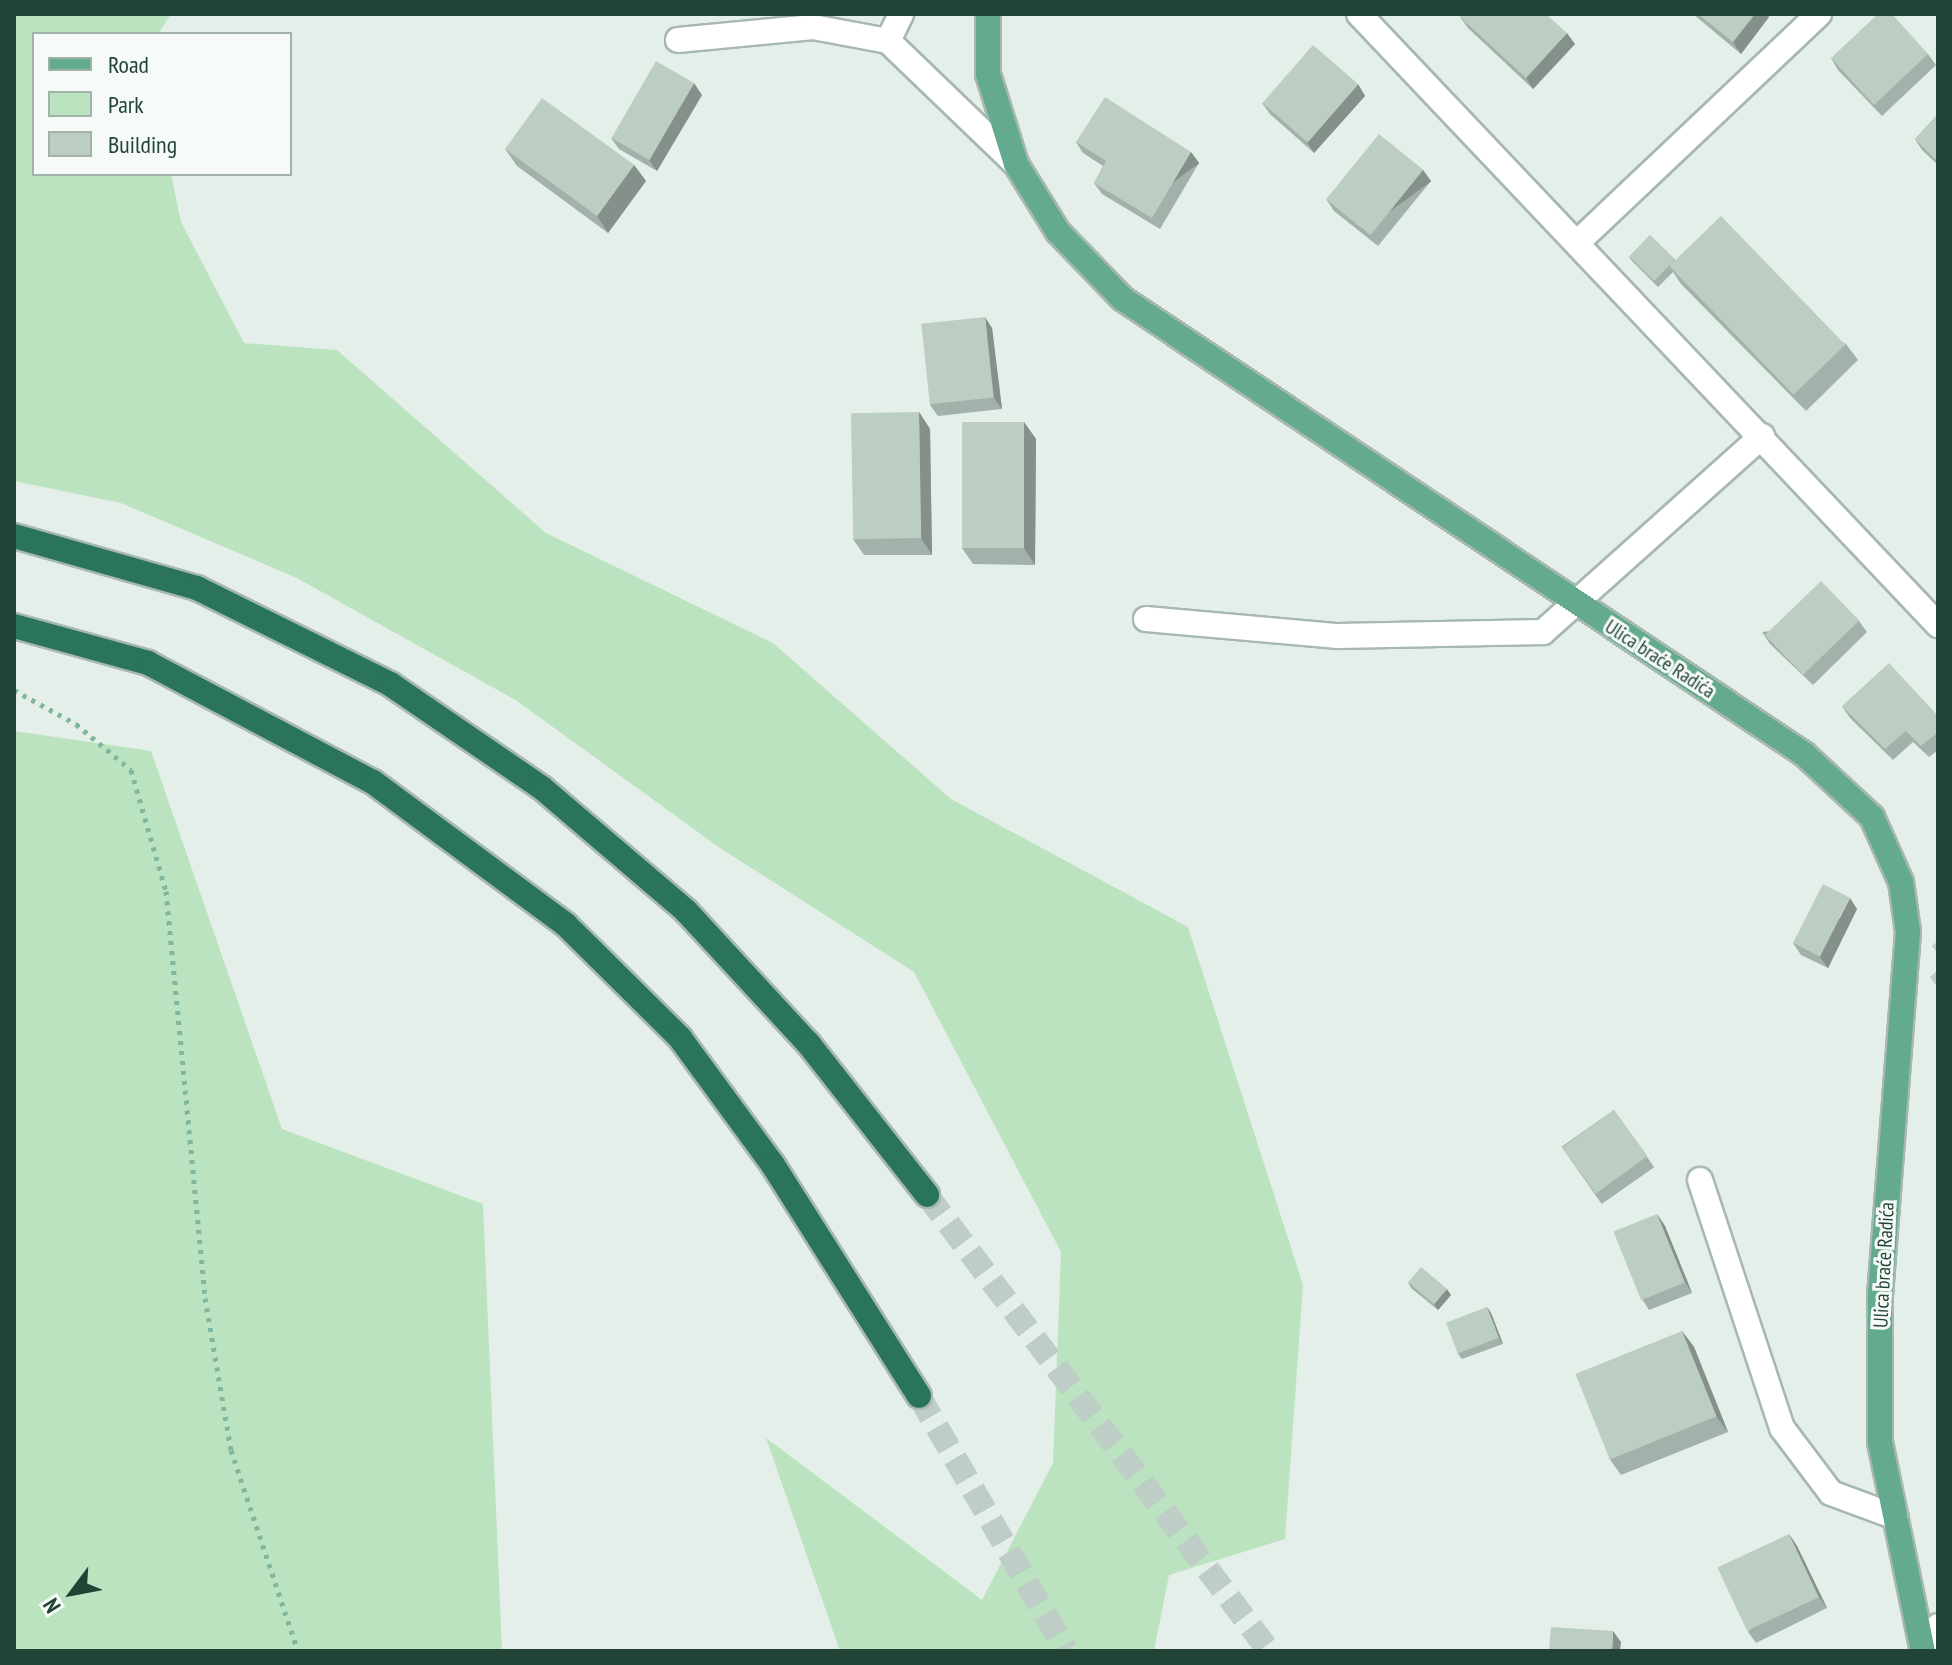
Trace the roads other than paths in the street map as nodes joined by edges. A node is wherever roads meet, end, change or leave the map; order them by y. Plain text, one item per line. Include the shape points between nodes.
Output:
1 (901, 14) edge
2 (988, 14) edge
3 (1359, 14) edge
4 (1819, 14) edge
5 (678, 40) dead end
6 (888, 41) junction
7 (1016, 164) junction
8 (1580, 240) junction
9 (1762, 436) junction
10 (14, 536) edge
11 (1576, 604) junction
12 (1146, 619) dead end
13 (1938, 625) edge
14 (14, 626) edge
15 (1700, 1180) dead end
16 (927, 1195) tunnel mouth
17 (919, 1396) tunnel mouth
18 (1896, 1517) junction
19 (1938, 1626) edge
20 (1923, 1651) edge

1 - 6 street
2 - 7 main road, Ulica braće Radića via 988,74
3 - 8 street
4 - 8 street
5 - 6 street via 813,27
6 - 7 street
7 - 11 main road, Ulica braće Radića via 1058,232 1123,299
8 - 9 street
9 - 11 street
9 - 13 street
10 - 16 highway via 197,588 390,684 542,788 686,911 808,1043
11 - 12 street via 1543,632 1478,637 1338,636
11 - 18 main road, Ulica braće Radića via 1804,754 1872,817 1901,882 1908,932 1880,1292 1880,1442
14 - 17 highway via 148,663 373,782 566,925 680,1038 773,1165
15 - 18 street via 1782,1428 1831,1493
18 - 20 main road, Ulica braće Radića
19 - 20 street

